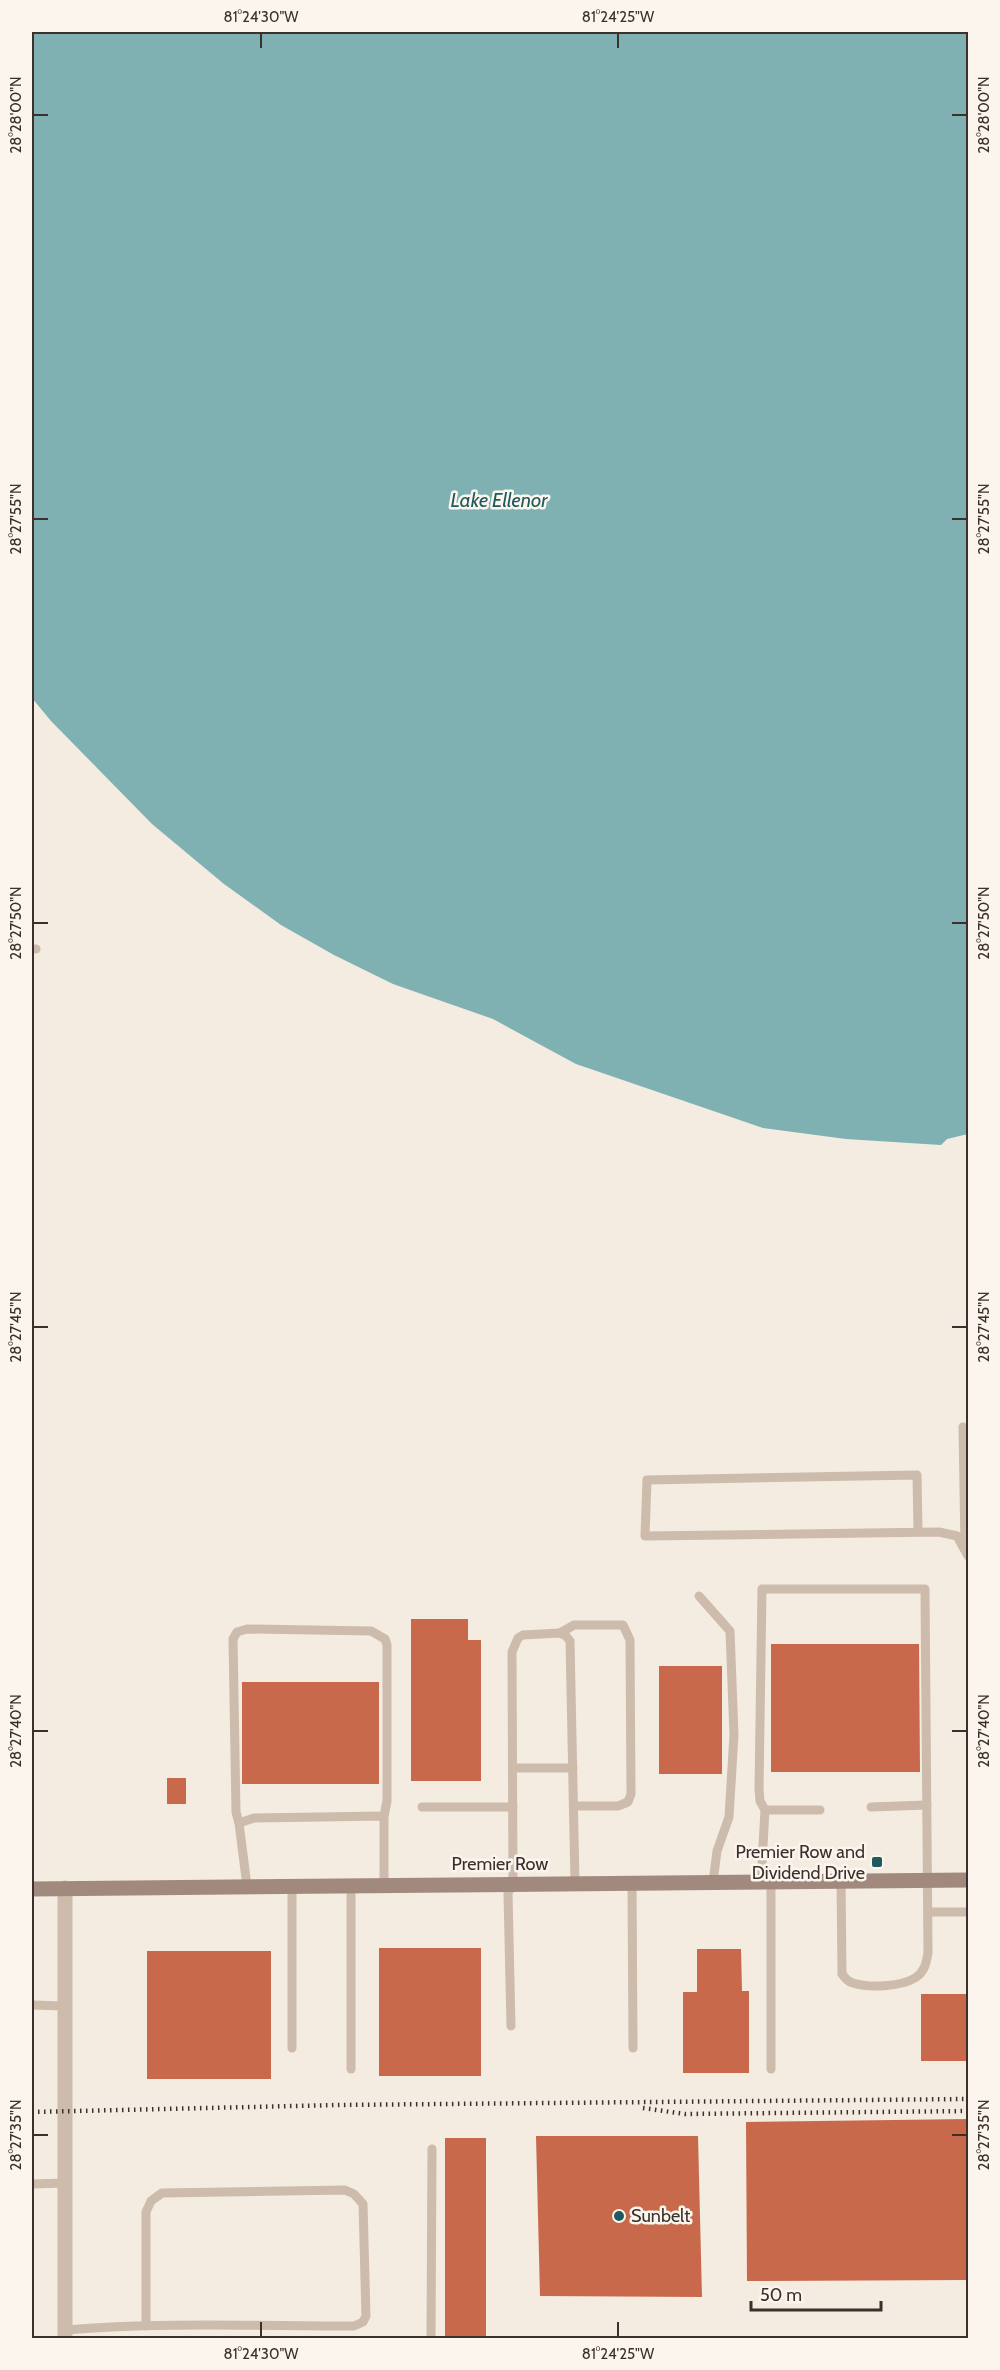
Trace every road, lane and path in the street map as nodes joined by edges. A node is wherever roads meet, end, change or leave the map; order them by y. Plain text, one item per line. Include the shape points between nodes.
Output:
1 (963, 1427) dead end
2 (918, 1530) junction
3 (967, 1551) edge
4 (699, 1596) dead end
5 (560, 1634) junction
6 (513, 1768) junction
7 (573, 1768) junction
8 (927, 1805) junction
9 (574, 1806) junction
10 (422, 1807) dead end
11 (513, 1807) junction
12 (871, 1807) dead end
13 (765, 1810) junction
14 (820, 1810) dead end
15 (384, 1816) junction
16 (239, 1823) junction
17 (841, 1880) junction
18 (928, 1880) junction
19 (969, 1880) edge
20 (766, 1881) junction
21 (575, 1882) junction
22 (632, 1882) junction
23 (713, 1882) junction
24 (513, 1883) junction
25 (351, 1884) junction
26 (384, 1884) junction
27 (291, 1885) junction
28 (246, 1886) junction
29 (32, 1888) edge
30 (65, 1888) junction
31 (929, 1912) junction
32 (969, 1912) edge
33 (32, 2005) edge
34 (65, 2006) junction
35 (511, 2026) dead end
36 (292, 2048) dead end
37 (633, 2048) dead end
38 (351, 2069) dead end
39 (771, 2069) dead end
40 (432, 2149) dead end
41 (65, 2183) junction
42 (32, 2184) edge
43 (146, 2326) junction
44 (65, 2334) edge
45 (431, 2338) edge

1 - 3 lane
2 - 2 lane via 645,1536 646,1480 917,1475
2 - 3 lane via 957,1536
4 - 23 lane via 730,1631 734,1723 729,1817 717,1851
5 - 6 lane via 523,1635 514,1644
5 - 7 lane via 570,1641 571,1649
5 - 9 lane via 574,1625 623,1625 630,1640 631,1794 628,1802 618,1806
6 - 7 lane
6 - 11 lane
7 - 9 lane
8 - 12 lane
8 - 13 lane via 925,1589 762,1589 759,1789
8 - 18 lane
9 - 21 lane
10 - 11 lane
11 - 24 lane
13 - 14 lane
13 - 20 lane
15 - 16 lane via 254,1818
15 - 16 lane via 385,1639 371,1630 247,1629 237,1632 233,1639
15 - 26 lane
16 - 28 lane
17 - 18 street, Premier Row
17 - 20 street, Premier Row
17 - 31 lane via 842,1974 850,1983 878,1985 916,1978 925,1968 928,1953
18 - 19 street, Premier Row
18 - 31 lane
20 - 23 street, Premier Row
20 - 39 lane
21 - 22 street, Premier Row
21 - 24 street, Premier Row
22 - 23 street, Premier Row
22 - 37 lane
24 - 26 street, Premier Row
24 - 35 lane via 508,1893
25 - 26 street, Premier Row
25 - 27 street, Premier Row
25 - 38 lane
27 - 28 street, Premier Row
27 - 36 lane
28 - 30 street, Premier Row
29 - 30 street, Premier Row
30 - 34 street
31 - 32 lane
33 - 34 lane
34 - 41 street
40 - 45 lane
41 - 42 lane
41 - 44 street
43 - 43 lane via 354,2326 363,2322 363,2204 345,2190 162,2193 151,2201 146,2212
43 - 44 lane via 107,2326

